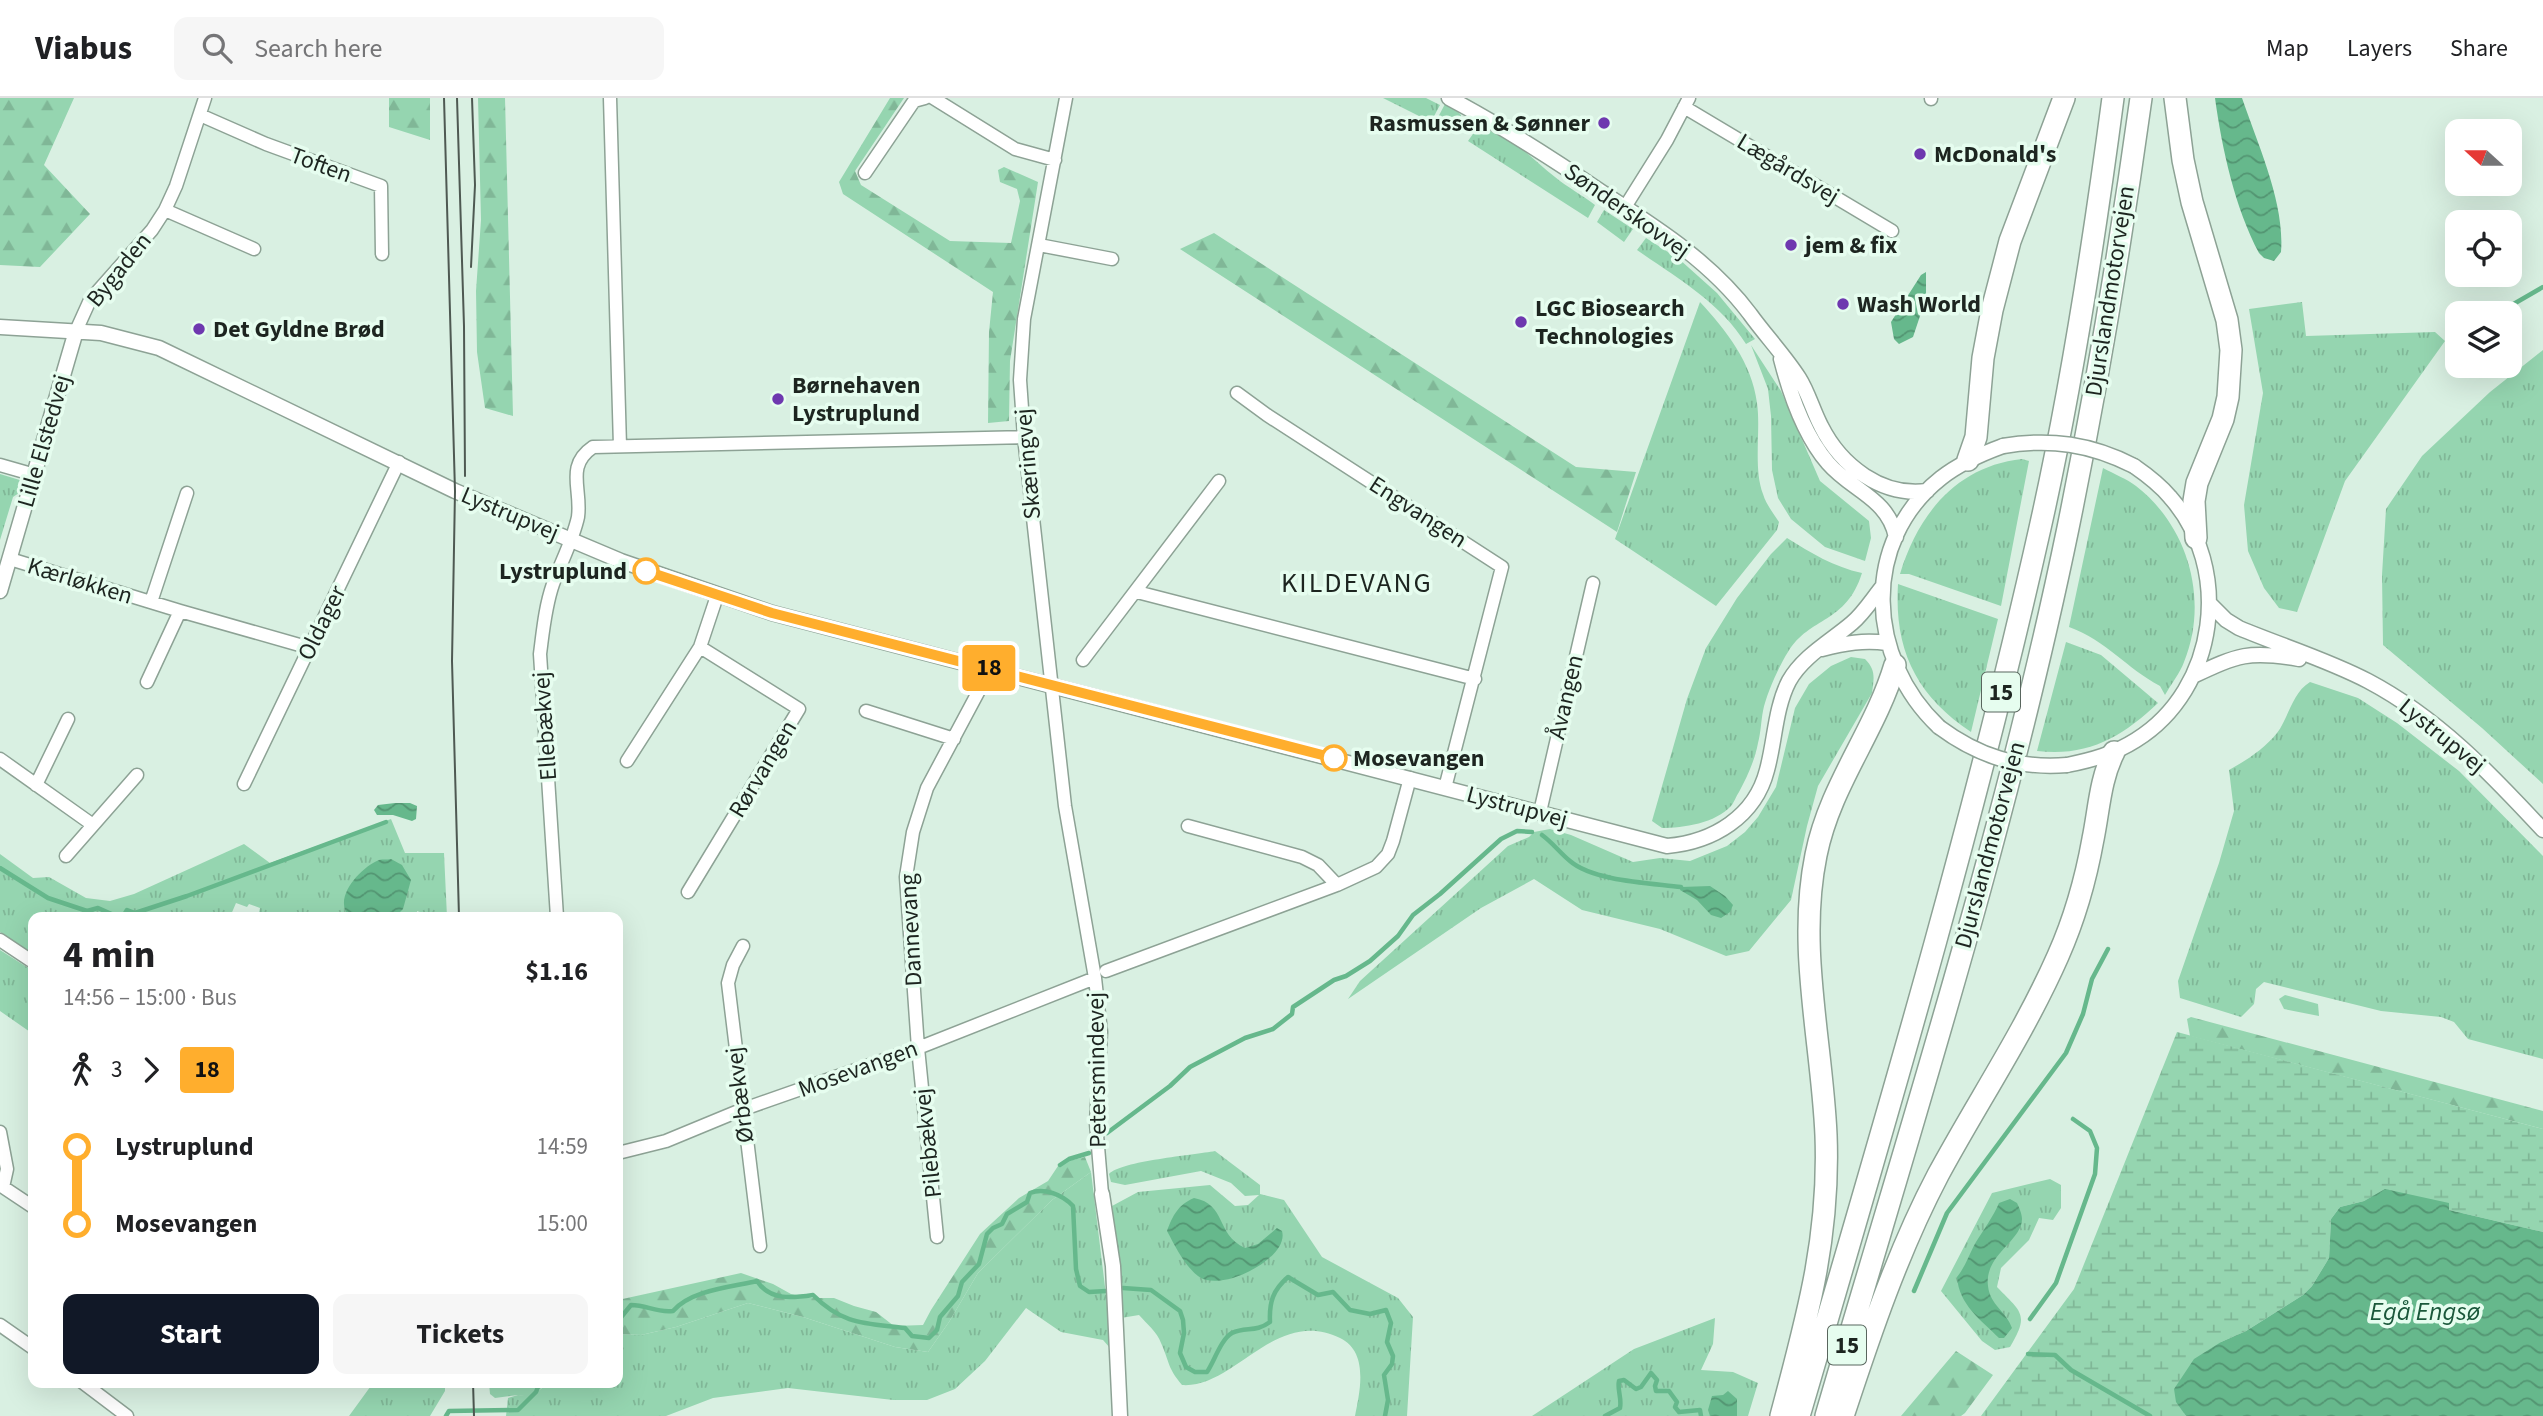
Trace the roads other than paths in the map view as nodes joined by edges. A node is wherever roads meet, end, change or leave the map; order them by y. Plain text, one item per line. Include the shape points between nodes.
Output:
1 (205, 98) edge
2 (610, 98) edge
3 (925, 98) edge
4 (1066, 98) edge
5 (1449, 98) edge
6 (2064, 98) edge
7 (2113, 98) edge
8 (2141, 98) edge
9 (2175, 98) edge
10 (940, 100) edge
11 (1686, 103) edge
12 (200, 115) junction
13 (1055, 160) junction
14 (865, 173) dead end
15 (1625, 207) junction
16 (165, 210) junction
17 (1892, 231) dead end
18 (1039, 245) junction
19 (254, 249) dead end
20 (382, 254) dead end
21 (1112, 259) dead end
22 (0, 327) edge
23 (76, 331) junction
24 (1779, 354) junction
25 (1237, 393) dead end
26 (1024, 437) junction
27 (620, 446) junction
28 (1968, 460) junction
29 (399, 462) junction
30 (0, 466) edge
31 (35, 475) junction
32 (1219, 481) dead end
33 (1927, 491) junction
34 (187, 494) dead end
35 (1896, 537) junction
36 (2196, 538) junction
37 (571, 540) junction
38 (10, 559) junction
39 (1592, 583) dead end
40 (1883, 586) junction
41 (0, 591) edge
42 (1137, 592) junction
43 (717, 596) junction
44 (151, 602) junction
45 (2210, 604) junction
46 (180, 611) junction
47 (1887, 643) junction
48 (700, 647) junction
49 (310, 648) junction
50 (1818, 651) junction
51 (1083, 660) dead end
52 (2326, 664) junction
53 (1895, 666) junction
54 (2193, 676) junction
55 (1475, 679) junction
56 (147, 682) dead end
57 (1051, 684) junction
58 (982, 685) dead end
59 (866, 711) dead end
60 (68, 719) dead end
61 (954, 738) junction
62 (2114, 752) junction
63 (0, 759) edge
64 (627, 761) dead end
65 (137, 775) dead end
66 (1410, 778) junction
67 (244, 784) dead end
68 (36, 785) junction
69 (1445, 788) junction
70 (1539, 812) junction
71 (93, 825) junction
72 (1188, 826) dead end
73 (2543, 830) edge
74 (66, 856) dead end
75 (1337, 885) junction
76 (688, 892) dead end
77 (557, 912) edge
78 (0, 940) edge
79 (743, 946) dead end
80 (28, 959) edge
81 (1100, 975) junction
82 (918, 1048) junction
83 (741, 1110) junction
84 (0, 1132) edge
85 (623, 1152) edge
86 (1, 1186) edge
87 (1102, 1194) joint
88 (28, 1204) edge
89 (937, 1237) dead end
90 (760, 1246) dead end
91 (0, 1325) edge
92 (28, 1345) edge
93 (90, 1388) edge
94 (128, 1416) edge
95 (1120, 1416) edge
96 (1781, 1416) edge
97 (1799, 1416) edge
98 (1826, 1416) edge
99 (1843, 1416) edge

1 - 12 street, Bygaden
2 - 27 street
3 - 14 street via 914,101
4 - 13 street, Skæringvej
5 - 15 street, Sønderskovvej
6 - 28 highway via 2010,241 1985,346 1976,437
7 - 97 highway, Djurslandmotorvejen / 15 via 2090,265 2041,526 1950,891
8 - 98 highway, Djurslandmotorvejen / 15 via 2097,376 2029,695 1977,898
9 - 36 highway via 2185,171 2227,320 2231,350 2223,419 2197,483
10 - 13 street via 1015,149
11 - 15 street, Lægårdsvej
11 - 17 street, Lægårdsvej
12 - 16 street, Bygaden
12 - 20 street, Toften via 381,186
13 - 18 street, Skæringvej
15 - 24 street, Sønderskovvej via 1718,278
16 - 19 street, Bygaden
16 - 23 street, Bygaden via 90,300
18 - 21 street
18 - 26 street, Skæringvej via 1024,319 1020,380
22 - 23 street, Lystrupvej
23 - 29 street, Lystrupvej via 159,348
23 - 31 street, Lille Elstedvej
24 - 33 street, Sønderskovvej via 1799,378 1822,428 1857,470 1894,490
24 - 35 street, Sønderskovvej via 1788,386 1825,460 1840,477 1886,510
25 - 55 street, Engvangen via 1502,567
26 - 27 street
26 - 57 street, Skæringvej
27 - 37 street via 593,447 578,461 578,516
28 - 33 street
28 - 36 street, bridge via 2003,446 2041,442 2080,445 2117,457 2171,497
29 - 37 street, Lystrupvej
29 - 49 street, Oldager
30 - 31 street
31 - 38 street, Lille Elstedvej
32 - 42 street
33 - 35 street
34 - 44 street, Kærløkken
35 - 40 street
36 - 45 street
37 - 43 street, Lystrupvej
37 - 77 street, Ellebækvej via 552,587 540,654
38 - 41 street, Lille Elstedvej
38 - 44 street, Kærløkken
39 - 70 street, Åvangen
40 - 47 street
40 - 50 street, Lystrupvej via 1855,621
42 - 51 street
42 - 55 street
43 - 48 street
43 - 57 street, Lystrupvej
44 - 46 street, Kærløkken
45 - 52 street, Lystrupvej via 2239,628
45 - 54 street via 2208,629
46 - 49 street, Kærløkken
46 - 56 street
47 - 50 street via 1858,642
47 - 53 street
48 - 64 street
48 - 76 street, Rørvangen via 799,709
49 - 67 street, Oldager
50 - 70 street, Lystrupvej via 1790,680 1756,797 1724,830 1704,840 1667,846
52 - 54 street, Lystrupvej via 2252,653
52 - 73 street, Lystrupvej via 2370,682 2457,741
53 - 62 street, bridge via 1912,698 1939,727 1989,756 2027,765 2067,765
53 - 96 highway via 1878,712 1838,786 1816,855 1808,947 1826,1134 1825,1205 1818,1269
54 - 62 street via 2160,721
55 - 69 street, Engvangen
57 - 66 street, Lystrupvej
57 - 81 street, Petersmindevej via 1065,806
58 - 61 street, Dannevang
59 - 61 street
60 - 68 street
61 - 82 street, Dannevang via 928,788 913,832 906,877
62 - 99 highway via 2106,768 2089,859 2060,953 1913,1227
63 - 68 street
65 - 71 street
66 - 69 street, Lystrupvej
66 - 75 street, Mosevangen via 1388,854 1376,867
68 - 71 street
69 - 70 street, Lystrupvej
71 - 74 street
72 - 75 street via 1302,857 1318,865
75 - 81 street, Mosevangen
78 - 80 street
79 - 83 street, Ørbækvej via 728,983
81 - 82 street, Mosevangen
81 - 87 street, Petersmindevej via 1096,1124
82 - 83 street, Mosevangen
82 - 89 street, Pilebækvej
83 - 85 street, Mosevangen via 666,1141
83 - 90 street, Ørbækvej
84 - 86 street via 7,1168
86 - 88 street
87 - 95 street, Petersmindevej via 1113,1266
91 - 92 street
93 - 94 street

